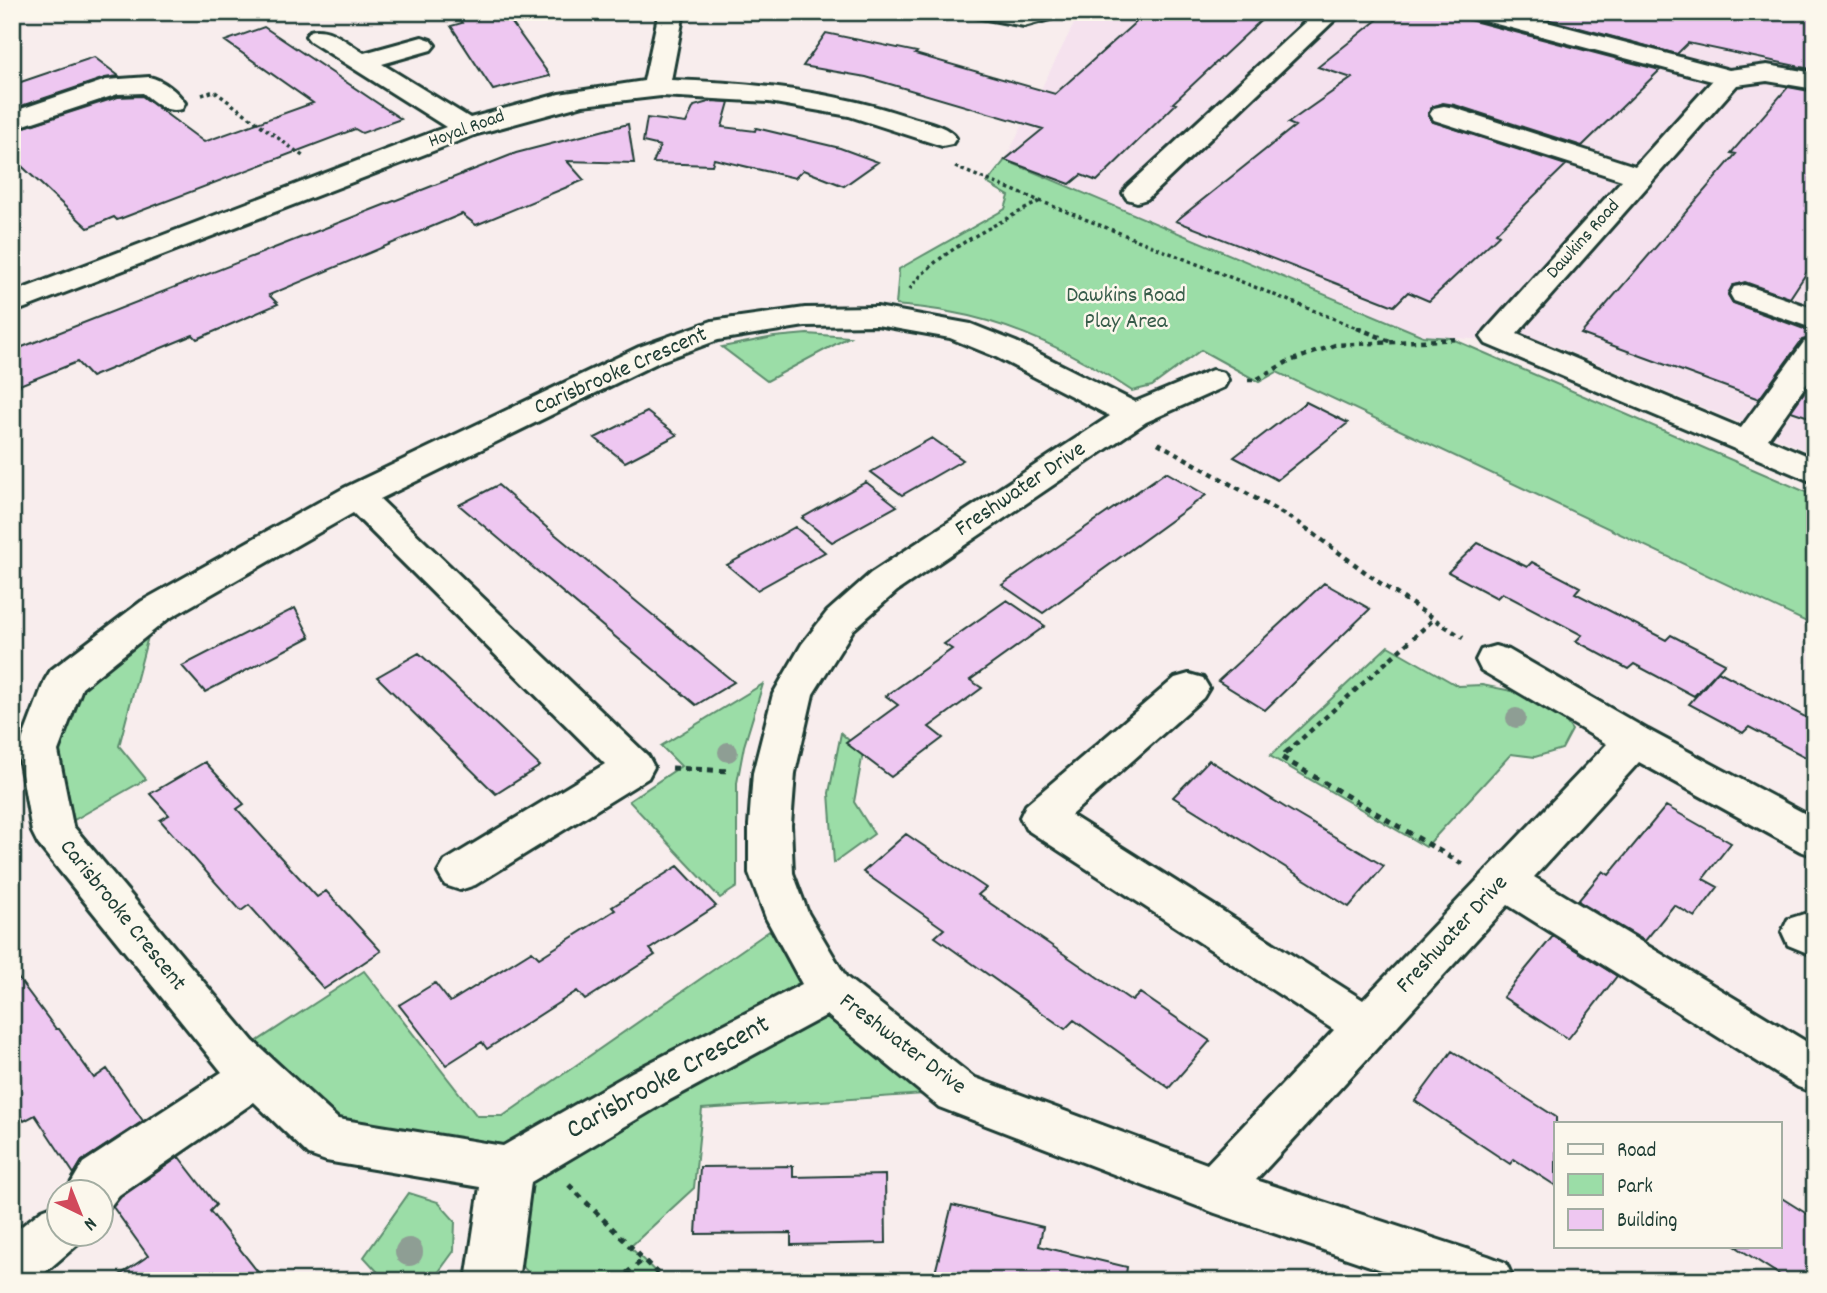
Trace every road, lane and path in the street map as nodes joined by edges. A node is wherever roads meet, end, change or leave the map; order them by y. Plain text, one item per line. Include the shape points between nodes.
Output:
1 (672, 12) edge
2 (985, 12) edge
3 (1048, 12) edge
4 (1331, 12) edge
5 (1479, 12) edge
6 (319, 36) dead end
7 (422, 45) dead end
8 (362, 61) junction
9 (1729, 78) junction
10 (1815, 81) edge
11 (656, 88) junction
12 (172, 103) joint
13 (1444, 114) dead end
14 (12, 121) edge
15 (467, 128) junction
16 (942, 138) joint
17 (1640, 177) junction
18 (336, 181) junction
19 (1137, 192) dead end
20 (1040, 201) junction
21 (1745, 293) dead end
22 (12, 304) edge
23 (901, 320) junction
24 (1815, 320) edge
25 (1497, 337) junction
26 (1390, 341) junction
27 (1815, 349) edge
28 (1212, 380) joint
29 (1128, 419) junction
30 (1748, 443) junction
31 (1815, 471) edge
32 (356, 496) junction
33 (1434, 619) junction
34 (1495, 660) joint
35 (1189, 688) dead end
36 (1634, 741) junction
37 (633, 767) junction
38 (774, 773) junction
39 (1815, 839) edge
40 (460, 873) dead end
41 (1501, 882) junction
42 (830, 991) junction
43 (1367, 1027) junction
44 (1815, 1072) edge
45 (257, 1074) junction
46 (523, 1161) junction
47 (102, 1178) edge
48 (1215, 1190) junction
49 (46, 1239) edge
50 (644, 1259) junction
51 (12, 1267) edge
52 (492, 1281) edge
53 (617, 1281) edge
54 (665, 1281) edge
55 (1488, 1281) edge

1 - 11 street
2 - 3 street via 1024,18
4 - 19 street
5 - 9 street
6 - 8 street
7 - 8 street
8 - 15 street
9 - 10 street via 1768,73
9 - 17 street, Dawkins Road
11 - 15 street, Hoyal Road via 533,108
11 - 16 street, Hoyal Road via 829,100 897,119
12 - 14 street via 149,85 115,86
12 - 18 path via 214,91
13 - 17 street
15 - 18 street, Hoyal Road
16 - 20 path via 953,166
17 - 25 street, Dawkins Road
18 - 22 street, Hoyal Road
20 - 23 path via 912,281
20 - 26 path
21 - 24 street
23 - 29 street, Carisbrooke Crescent via 983,340
23 - 32 street, Carisbrooke Crescent via 805,317 712,331 650,354
25 - 26 path
25 - 30 street
26 - 28 path via 1335,345 1287,362 1256,380
27 - 30 street
28 - 29 street, Freshwater Drive
29 - 33 path via 1298,523
29 - 38 street, Freshwater Drive via 884,582 841,621 793,694
30 - 31 street
32 - 37 street
32 - 45 street, Carisbrooke Crescent via 155,610 65,680 38,751 53,832 236,1055
33 - 34 path
33 - 41 path via 1281,757
34 - 36 street
35 - 43 street via 1041,817
36 - 39 street
36 - 41 street, Freshwater Drive
37 - 38 path
37 - 40 street
38 - 42 street, Freshwater Drive via 771,873 788,918
41 - 43 street, Freshwater Drive
41 - 44 street
42 - 46 street, Carisbrooke Crescent via 649,1087
42 - 48 street, Freshwater Drive via 956,1092
43 - 48 street, Freshwater Drive
45 - 46 street, Carisbrooke Crescent via 326,1139
45 - 47 street
46 - 50 path
46 - 52 street
48 - 55 street, Freshwater Drive
49 - 51 street
50 - 53 path
50 - 54 path

